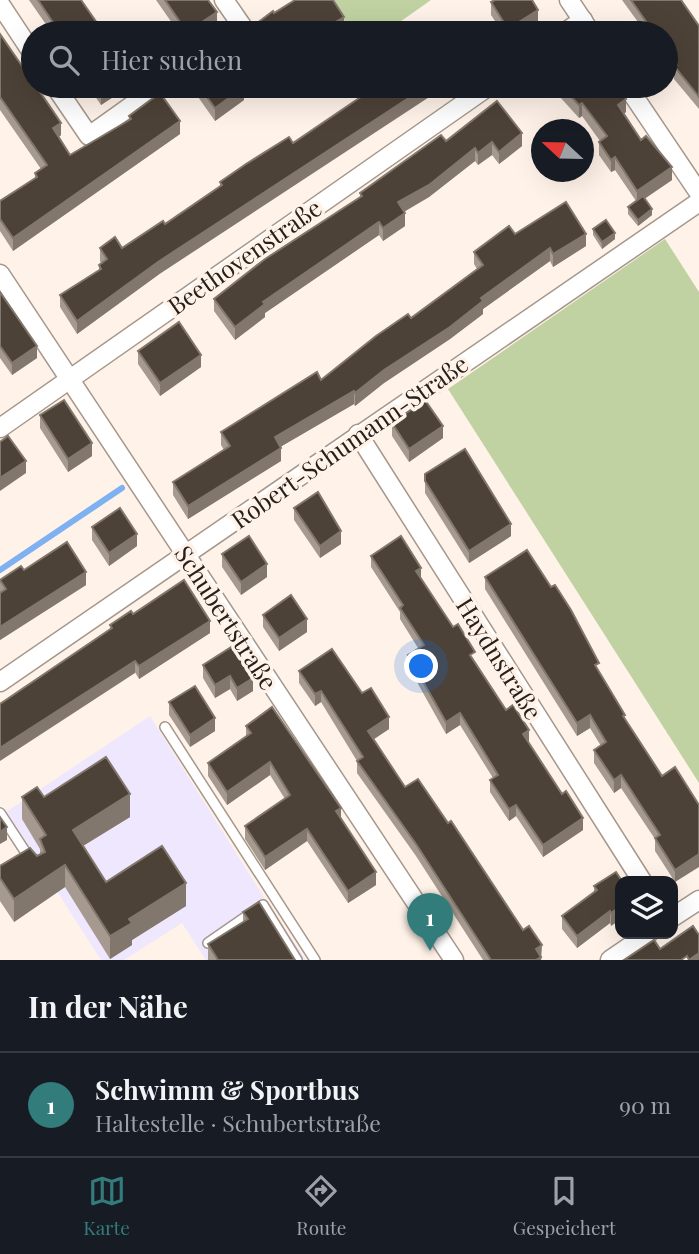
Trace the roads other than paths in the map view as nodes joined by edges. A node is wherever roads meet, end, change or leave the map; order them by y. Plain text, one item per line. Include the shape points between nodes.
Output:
1 (224, 0) edge
2 (569, 0) edge
3 (0, 4) edge
4 (239, 21) edge
5 (583, 21) edge
6 (21, 36) edge
7 (63, 98) edge
8 (142, 98) edge
9 (472, 98) edge
10 (635, 98) edge
11 (699, 194) edge
12 (699, 202) edge
13 (0, 274) edge
14 (71, 376) junction
15 (0, 428) edge
16 (358, 434) junction
17 (186, 554) junction
18 (0, 682) edge
19 (165, 727) dead end
20 (0, 813) edge
21 (31, 861) junction
22 (21, 868) edge
23 (39, 872) edge
24 (639, 876) edge
25 (699, 900) edge
26 (678, 914) edge
27 (641, 939) edge
28 (208, 943) edge
29 (297, 960) edge
30 (315, 960) edge
31 (454, 960) edge
32 (610, 960) edge

1 - 4 street
2 - 5 street
3 - 6 street
7 - 8 street via 89,136
9 - 14 street, Beethovenstraße
10 - 11 street
12 - 16 street, Robert-Schumann-Straße
13 - 14 street, Schubertstraße
14 - 15 street, Beethovenstraße
14 - 17 street, Schubertstraße
16 - 17 street, Robert-Schumann-Straße
16 - 24 street, Haydnstraße
17 - 18 street, Robert-Schumann-Straße
17 - 31 street, Schubertstraße
19 - 30 lane
20 - 21 lane
21 - 22 lane
21 - 23 lane
25 - 26 street
27 - 32 street
28 - 29 lane via 263,905

